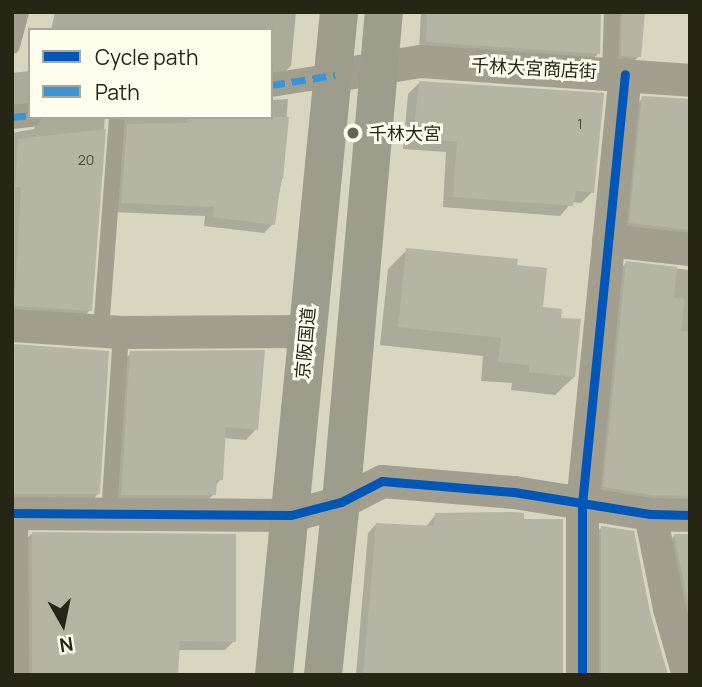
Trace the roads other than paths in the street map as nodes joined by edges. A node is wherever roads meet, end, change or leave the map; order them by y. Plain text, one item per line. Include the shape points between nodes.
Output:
1 (21, 12) edge
2 (339, 12) edge
3 (384, 12) edge
4 (611, 12) edge
5 (12, 46) edge
6 (378, 69) junction
7 (617, 73) junction
8 (335, 75) junction
9 (690, 80) edge
10 (273, 85) edge
11 (117, 119) edge
12 (608, 240) junction
13 (690, 248) edge
14 (12, 325) edge
15 (111, 331) junction
16 (306, 331) junction
17 (341, 502) junction
18 (582, 503) junction
19 (16, 513) edge
20 (109, 514) junction
21 (650, 514) junction
22 (291, 515) junction
23 (690, 515) edge
24 (21, 675) edge
25 (274, 675) edge
26 (323, 675) edge
27 (582, 675) edge
28 (688, 675) edge

1 - 5 lane
2 - 8 highway, 京阪国道
3 - 6 highway
4 - 7 lane
6 - 7 street, 千林大宮商店街 via 420,61
6 - 8 street, 千林大宮商店街
6 - 17 highway
7 - 9 street, 千林大宮商店街
7 - 12 street
8 - 10 street
8 - 16 highway, 京阪国道
11 - 15 lane
12 - 13 street
12 - 18 street
14 - 15 street
15 - 16 street
15 - 20 lane
16 - 22 highway, 京阪国道
17 - 18 street via 382,481
17 - 22 street
17 - 26 highway
18 - 21 street
18 - 27 street
19 - 20 street
19 - 24 lane
20 - 22 street
21 - 23 street
21 - 28 street
22 - 25 highway, 京阪国道

